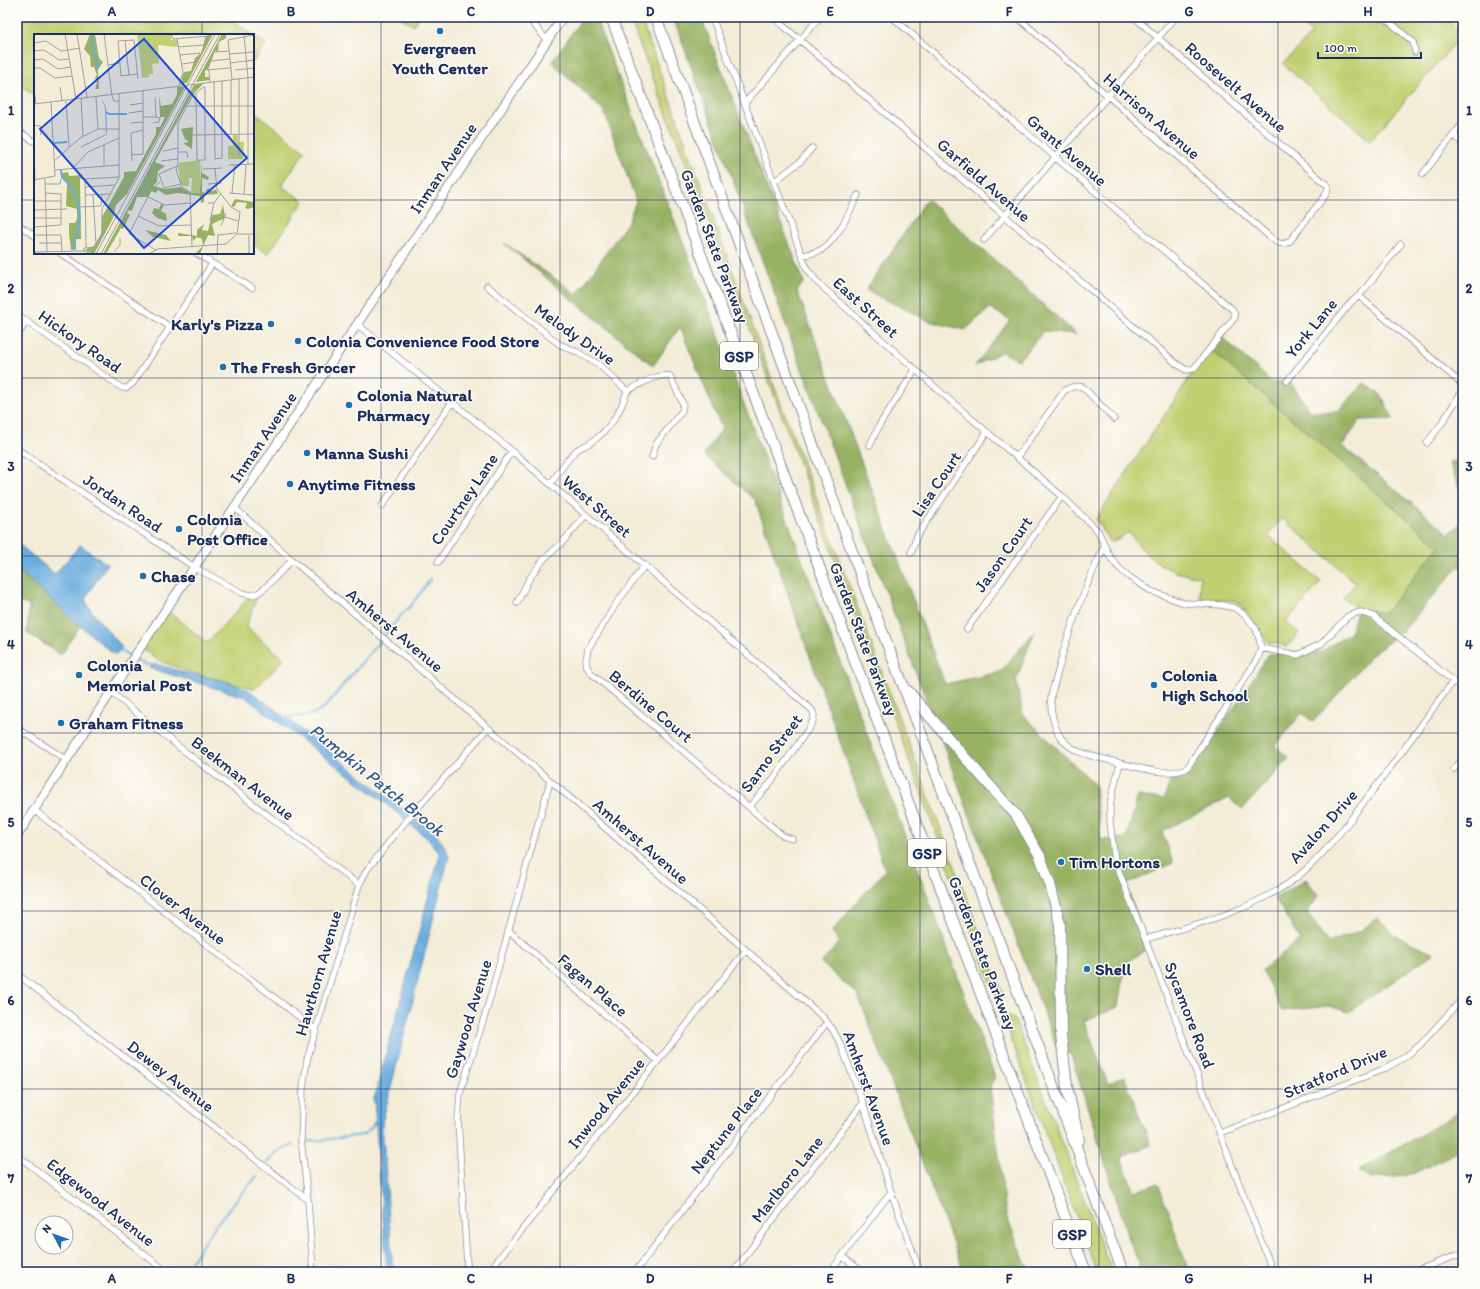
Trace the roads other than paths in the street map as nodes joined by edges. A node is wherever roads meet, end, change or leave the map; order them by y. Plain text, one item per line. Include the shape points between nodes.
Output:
1 (527, 17) edge
2 (563, 17) edge
3 (611, 17) edge
4 (656, 17) edge
5 (712, 17) edge
6 (773, 17) edge
7 (820, 17) edge
8 (892, 17) edge
9 (1017, 17) edge
10 (1134, 17) edge
11 (1176, 17) edge
12 (1384, 17) edge
13 (1158, 38) junction
14 (547, 40) junction
15 (800, 40) junction
16 (1415, 52) dead end
17 (1108, 96) junction
18 (744, 104) junction
19 (1463, 123) edge
20 (17, 130) edge
21 (1454, 134) junction
22 (34, 141) edge
23 (1463, 144) edge
24 (812, 148) dead end
25 (1055, 157) junction
26 (1423, 174) dead end
27 (775, 181) junction
28 (858, 196) dead end
29 (1004, 215) junction
30 (17, 224) edge
31 (34, 235) edge
32 (1269, 236) joint
33 (984, 240) dead end
34 (1401, 244) dead end
35 (61, 254) edge
36 (197, 254) edge
37 (803, 255) junction
38 (212, 264) junction
39 (487, 286) dead end
40 (252, 288) dead end
41 (1359, 296) junction
42 (17, 315) edge
43 (27, 321) junction
44 (357, 324) junction
45 (170, 327) junction
46 (17, 336) edge
47 (1177, 364) joint
48 (915, 370) junction
49 (1287, 380) dead end
50 (1463, 384) edge
51 (1463, 390) edge
52 (628, 392) junction
53 (452, 402) junction
54 (1114, 418) dead end
55 (987, 432) junction
56 (1427, 442) dead end
57 (870, 445) dead end
58 (17, 449) edge
59 (512, 451) junction
60 (652, 457) dead end
61 (1017, 457) junction
62 (550, 484) junction
63 (1062, 496) junction
64 (382, 506) dead end
65 (234, 507) junction
66 (586, 515) junction
67 (1105, 545) junction
68 (911, 552) dead end
69 (292, 560) junction
70 (438, 562) dead end
71 (645, 565) junction
72 (194, 567) junction
73 (517, 603) dead end
74 (967, 629) dead end
75 (1261, 648) junction
76 (1453, 681) junction
77 (903, 685) junction
78 (1463, 689) edge
79 (111, 692) junction
80 (814, 716) joint
81 (17, 728) edge
82 (488, 728) junction
83 (1463, 759) edge
84 (67, 760) junction
85 (1120, 763) junction
86 (1454, 769) dead end
87 (550, 781) junction
88 (749, 807) junction
89 (34, 810) junction
90 (17, 836) edge
91 (792, 839) dead end
92 (359, 885) junction
93 (509, 930) junction
94 (1146, 939) junction
95 (746, 950) junction
96 (17, 974) edge
97 (1463, 998) edge
98 (827, 1022) junction
99 (316, 1030) junction
100 (658, 1061) junction
101 (863, 1103) junction
102 (1220, 1133) junction
103 (17, 1155) edge
104 (1087, 1177) junction
105 (891, 1192) junction
106 (308, 1200) junction
107 (1463, 1253) edge
108 (842, 1256) junction
109 (167, 1272) edge
110 (313, 1272) edge
111 (470, 1272) edge
112 (488, 1272) edge
113 (634, 1272) edge
114 (733, 1272) edge
115 (830, 1272) edge
116 (862, 1272) edge
117 (920, 1272) edge
118 (1086, 1272) edge
119 (1123, 1272) edge
120 (1273, 1272) edge
121 (1413, 1272) edge

1 - 14 street
2 - 14 main road, Inman Avenue
3 - 118 highway, Garden State Parkway / GSP
4 - 77 highway, Garden State Parkway / GSP
5 - 18 street, East Street
6 - 15 street, Garfield Avenue
7 - 15 street
8 - 25 street, Grant Avenue
9 - 17 street, Harrison Avenue
10 - 13 street, Roosevelt Avenue
11 - 13 street
12 - 16 street via 1413,42
13 - 17 street
13 - 32 street, Roosevelt Avenue via 1328,186 1327,193 1290,241 1282,244
14 - 44 main road, Inman Avenue
15 - 18 street
15 - 29 street, Garfield Avenue
17 - 25 street
17 - 32 street, Harrison Avenue
18 - 27 street, East Street
19 - 21 street
20 - 22 street
21 - 23 street
21 - 26 street
24 - 27 street via 801,161
25 - 29 street
25 - 47 street, Grant Avenue via 1233,310 1235,317 1196,366 1186,370
27 - 37 street, East Street
28 - 37 street via 840,230 829,243 822,250
29 - 33 street
29 - 47 street, Garfield Avenue
30 - 31 street
34 - 41 street, York Lane
35 - 45 street
36 - 38 street
37 - 48 street, East Street via 807,269 818,283
38 - 40 street
38 - 45 street
39 - 52 street, Melody Drive via 559,344 598,364
41 - 49 street, York Lane via 1352,300
41 - 50 street
42 - 43 street, Hickory Road
43 - 45 street, Hickory Road via 122,388 127,388 133,383
43 - 46 street
44 - 53 street, West Street
44 - 65 main road, Inman Avenue
48 - 55 street, East Street
48 - 57 street via 880,424
51 - 56 street
52 - 60 street via 657,376 670,376 683,404 682,411 656,444
52 - 62 street via 623,406 603,434 578,449
53 - 59 street, West Street
53 - 64 street
54 - 61 street via 1083,387 1069,388 1064,391
55 - 61 street, East Street
55 - 68 street, Lisa Court via 917,536
58 - 72 street, Jordan Road
59 - 62 street, West Street
59 - 70 street, Courtney Lane
61 - 63 street, East Street
62 - 66 street, West Street
63 - 67 street, East Street via 1098,531
63 - 74 street, Jason Court
65 - 69 street, Amherst Avenue
65 - 72 main road, Inman Avenue
66 - 71 street, West Street
66 - 73 street via 544,559
67 - 75 street, East Street via 1118,566 1151,591 1184,603 1235,608 1247,617 1256,629
67 - 85 street via 1092,572 1065,646 1051,698 1055,725 1061,738 1075,750
69 - 72 street, Jordan Road via 266,587 251,595 242,593
69 - 82 street, Amherst Avenue
71 - 80 street, West Street via 807,705
71 - 88 street, Berdine Court via 616,604 588,649 587,667
72 - 79 main road, Inman Avenue
75 - 76 street via 1298,655 1321,644 1348,616 1360,612 1373,616
75 - 85 street via 1258,658 1187,768 1168,773
76 - 78 street
76 - 94 street, Avalon Drive via 1377,786 1308,868 1270,894 1236,911
77 - 104 highway, Garden State Parkway / GSP
77 - 104 highway via 1016,815 1040,856 1060,924 1061,1035 1067,1086
79 - 84 main road, Inman Avenue
79 - 92 street, Beekman Avenue
80 - 88 street, Sarno Street via 813,722 787,760
81 - 84 street
82 - 87 street, Amherst Avenue
82 - 92 street, Hawthorn Avenue via 401,827 367,870
83 - 86 street
84 - 89 main road, Inman Avenue
85 - 94 street, Sycamore Road via 1110,804 1115,861
87 - 93 street, Gaywood Avenue
87 - 95 street, Amherst Avenue
88 - 91 street, Berdine Court via 783,836
89 - 90 main road, Inman Avenue
89 - 99 street, Clover Avenue
92 - 99 street, Hawthorn Avenue
93 - 100 street, Fagan Place
93 - 111 street, Gaywood Avenue via 462,1084 458,1105 467,1265
94 - 102 street, Sycamore Road
95 - 98 street, Amherst Avenue
95 - 100 street, Inwood Avenue
96 - 106 street, Dewey Avenue
97 - 102 street, Stratford Drive via 1420,1045 1384,1069
98 - 101 street, Amherst Avenue via 841,1045
98 - 113 street, Neptune Place
99 - 106 street, Hawthorn Avenue via 307,1060 301,1114 301,1140
100 - 112 street, Inwood Avenue
101 - 105 street, Amherst Avenue
101 - 114 street, Marlboro Lane
102 - 120 street, Sycamore Road
103 - 109 street, Edgewood Avenue
104 - 119 highway, Garden State Parkway / GSP
105 - 108 street
105 - 117 street, Amherst Avenue
106 - 110 street, Hawthorn Avenue
107 - 121 street
108 - 115 street
108 - 116 street

